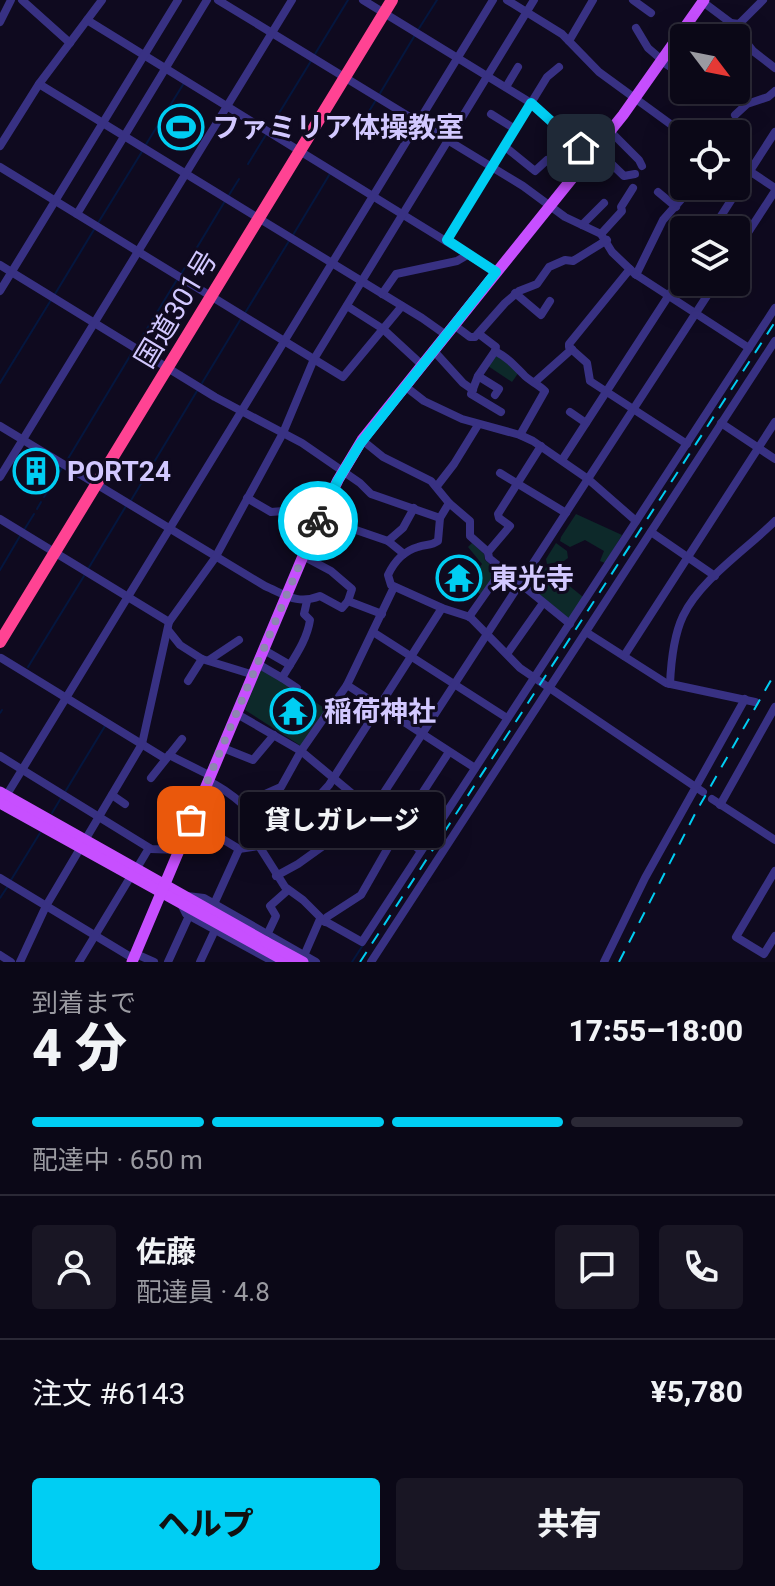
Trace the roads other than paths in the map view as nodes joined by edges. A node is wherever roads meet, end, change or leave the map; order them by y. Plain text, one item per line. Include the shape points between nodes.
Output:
1 (11, 0) edge
2 (22, 0) edge
3 (102, 0) edge
4 (178, 0) edge
5 (207, 0) edge
6 (218, 0) edge
7 (292, 0) edge
8 (363, 0) edge
9 (392, 0) edge
10 (493, 0) edge
11 (507, 0) edge
12 (534, 0) edge
13 (593, 0) edge
14 (633, 0) edge
15 (763, 0) edge
16 (703, 1) edge
17 (231, 3) edge
18 (527, 12) junction
19 (385, 13) junction
20 (651, 13) dead end
21 (87, 20) junction
22 (0, 22) edge
23 (731, 23) junction
24 (687, 24) edge
25 (636, 28) dead end
26 (272, 33) junction
27 (569, 41) junction
28 (70, 43) junction
29 (670, 49) edge
30 (144, 55) junction
31 (458, 58) junction
32 (662, 61) junction
33 (670, 66) edge
34 (518, 67) dead end
35 (559, 67) dead end
36 (166, 68) junction
37 (775, 68) edge
38 (488, 76) junction
39 (345, 78) junction
40 (39, 84) junction
41 (506, 87) junction
42 (775, 91) edge
43 (635, 99) junction
44 (531, 103) junction
45 (227, 106) junction
46 (491, 114) dead end
47 (735, 115) dead end
48 (500, 120) junction
49 (418, 122) junction
50 (103, 123) junction
51 (670, 124) edge
52 (515, 129) junction
53 (494, 131) dead end
54 (610, 131) junction
55 (775, 132) edge
56 (124, 136) junction
57 (448, 141) junction
58 (0, 146) edge
59 (504, 146) junction
60 (300, 151) junction
61 (593, 153) junction
62 (642, 166) dead end
63 (0, 167) edge
64 (491, 167) junction
65 (750, 171) joint
66 (185, 174) junction
67 (635, 174) dead end
68 (570, 182) junction
69 (633, 188) dead end
70 (775, 189) edge
71 (658, 192) dead end
72 (374, 195) junction
73 (682, 200) edge
74 (55, 201) junction
75 (604, 203) dead end
76 (550, 207) junction
77 (676, 207) junction
78 (77, 214) junction
79 (403, 214) junction
80 (259, 219) junction
81 (582, 225) junction
82 (750, 229) edge
83 (604, 237) junction
84 (447, 240) junction
85 (138, 251) junction
86 (469, 254) junction
87 (332, 263) junction
88 (0, 265) edge
89 (11, 272) junction
90 (496, 272) junction
91 (633, 272) junction
92 (362, 282) junction
93 (0, 291) edge
94 (515, 293) junction
95 (382, 294) junction
96 (212, 296) junction
97 (669, 296) junction
98 (707, 296) edge
99 (550, 301) dead end
100 (347, 306) junction
101 (402, 306) junction
102 (775, 308) edge
103 (696, 313) junction
104 (94, 323) junction
105 (383, 329) junction
106 (450, 330) junction
107 (479, 334) junction
108 (285, 341) junction
109 (775, 341) edge
110 (749, 348) junction
111 (572, 349) junction
112 (434, 351) junction
113 (495, 351) junction
114 (314, 359) junction
115 (422, 365) junction
116 (168, 368) junction
117 (478, 376) junction
118 (536, 381) junction
119 (406, 387) junction
120 (473, 390) junction
121 (606, 392) junction
122 (495, 395) dead end
123 (633, 409) junction
124 (242, 411) junction
125 (501, 412) dead end
126 (570, 412) dead end
127 (775, 422) edge
128 (586, 423) junction
129 (721, 423) junction
130 (478, 425) junction
131 (0, 426) edge
132 (283, 433) junction
133 (520, 435) junction
134 (22, 440) junction
135 (362, 440) junction
136 (687, 444) junction
137 (541, 446) junction
138 (758, 448) junction
139 (775, 459) edge
140 (562, 460) junction
141 (343, 471) junction
142 (500, 473) dead end
143 (0, 477) edge
144 (588, 479) junction
145 (518, 484) junction
146 (96, 485) junction
147 (437, 486) junction
148 (247, 498) junction
149 (449, 503) junction
150 (414, 508) junction
151 (566, 513) junction
152 (320, 516) junction
153 (440, 518) junction
154 (0, 519) edge
155 (636, 521) junction
156 (775, 521) edge
157 (169, 530) junction
158 (651, 532) junction
159 (388, 541) junction
160 (55, 552) junction
161 (488, 552) junction
162 (404, 554) junction
163 (303, 556) junction
164 (688, 557) junction
165 (215, 558) junction
166 (502, 570) junction
167 (715, 576) junction
168 (519, 584) junction
169 (394, 587) junction
170 (287, 595) junction
171 (128, 597) junction
172 (307, 601) junction
173 (348, 601) junction
174 (543, 603) junction
175 (442, 608) junction
176 (382, 614) junction
177 (469, 617) junction
178 (570, 624) junction
179 (168, 626) junction
180 (373, 632) junction
181 (586, 632) junction
182 (487, 634) junction
183 (239, 640) dead end
184 (0, 642) edge
185 (264, 650) junction
186 (507, 654) junction
187 (411, 655) junction
188 (624, 656) junction
189 (0, 658) edge
190 (205, 659) junction
191 (290, 665) junction
192 (256, 669) junction
193 (282, 678) junction
194 (535, 678) junction
195 (188, 681) dead end
196 (455, 684) junction
197 (670, 684) junction
198 (347, 685) junction
199 (297, 688) dead end
200 (550, 688) junction
201 (66, 698) junction
202 (745, 699) junction
203 (755, 702) dead end
204 (765, 704) dead end
205 (378, 705) junction
206 (237, 714) junction
207 (507, 718) junction
208 (422, 734) junction
209 (274, 735) junction
210 (182, 739) dead end
211 (142, 744) junction
212 (223, 748) junction
213 (301, 751) junction
214 (449, 752) junction
215 (0, 756) edge
216 (168, 757) junction
217 (475, 768) junction
218 (22, 770) junction
219 (151, 778) dead end
220 (209, 778) junction
221 (332, 778) junction
222 (699, 789) junction
223 (112, 795) junction
224 (263, 795) dead end
225 (2, 800) edge
226 (125, 804) dead end
227 (372, 811) junction
228 (250, 813) junction
229 (99, 817) junction
230 (191, 820) junction
231 (241, 822) dead end
232 (397, 832) junction
233 (274, 838) junction
234 (775, 840) edge
235 (84, 844) junction
236 (259, 846) junction
237 (149, 848) junction
238 (239, 849) junction
239 (179, 850) junction
240 (421, 851) junction
241 (775, 871) edge
242 (134, 872) junction
243 (276, 876) junction
244 (0, 878) edge
245 (163, 888) junction
246 (288, 890) junction
247 (183, 900) junction
248 (214, 904) junction
249 (46, 906) junction
250 (189, 916) junction
251 (323, 920) junction
252 (215, 930) junction
253 (95, 936) junction
254 (775, 936) edge
255 (263, 948) edge
256 (0, 955) edge
257 (134, 958) edge
258 (303, 960) edge
259 (11, 962) edge
260 (20, 962) edge
261 (79, 962) edge
262 (154, 962) edge
263 (168, 962) edge
264 (200, 962) edge
265 (274, 962) edge
266 (287, 962) edge
267 (316, 962) edge
268 (371, 962) edge
269 (604, 962) edge

1 - 22 street
2 - 28 street
3 - 21 street
4 - 30 street
5 - 36 street
6 - 17 street
7 - 26 street
8 - 19 street
9 - 19 highway, 国道301号
10 - 31 street
11 - 18 street
12 - 18 street
13 - 27 street
14 - 20 street
15 - 23 street via 739,24
16 - 23 street
16 - 24 main road
17 - 26 street
18 - 27 street
18 - 38 street
19 - 31 street
19 - 39 highway, 国道301号
21 - 28 street
21 - 30 street
23 - 37 street
25 - 32 street
26 - 39 street
26 - 45 street
27 - 43 street
28 - 40 street
29 - 32 main road
30 - 36 street
30 - 50 street
31 - 38 street
31 - 49 street
32 - 33 street
32 - 43 main road
34 - 41 street
35 - 44 street
36 - 45 street
36 - 56 street
38 - 41 street
38 - 57 street
39 - 49 street
39 - 60 highway, 国道301号
40 - 50 street
40 - 58 street
41 - 44 street
42 - 47 street
43 - 51 street
43 - 54 main road
44 - 52 street
44 - 61 street
45 - 60 street
45 - 66 street
46 - 48 street
48 - 52 street
48 - 53 street
49 - 57 street
49 - 72 street
50 - 56 street
50 - 74 street
52 - 59 street
54 - 61 main road
54 - 62 street
55 - 65 street
56 - 66 street
56 - 78 street
57 - 64 street
57 - 79 street
59 - 64 street
59 - 68 street via 535,171 547,160
60 - 72 street
60 - 80 highway, 国道301号
61 - 67 street via 624,176
61 - 68 main road
63 - 74 street
64 - 76 street
64 - 84 street
65 - 70 street
66 - 80 street
66 - 85 street
68 - 76 main road
69 - 83 street
70 - 82 street
71 - 77 street
72 - 79 street
72 - 87 street
73 - 77 street
74 - 78 street
74 - 89 street
75 - 81 street
76 - 81 street
76 - 90 main road
77 - 91 street
78 - 85 street
79 - 84 street
79 - 92 street
80 - 87 street
80 - 96 highway, 国道301号
81 - 83 street
83 - 91 street
83 - 94 street via 571,262 549,267 537,284
84 - 86 street
85 - 96 street
85 - 104 street
86 - 90 street
86 - 95 street via 396,274
87 - 92 street
87 - 108 street
88 - 89 street
89 - 93 street
89 - 104 street
90 - 106 main road
91 - 97 street
91 - 111 street via 569,344
92 - 95 street
92 - 100 street
94 - 99 street via 541,315
94 - 107 street
95 - 101 street
96 - 108 street
96 - 116 highway, 国道301号
97 - 103 street
97 - 121 street
98 - 103 street
100 - 105 street
100 - 114 street
101 - 105 street
101 - 106 street
102 - 110 street
103 - 110 street
103 - 123 street
104 - 116 street
104 - 134 street
105 - 114 street via 343,377
105 - 115 street
106 - 107 street via 472,338
106 - 112 main road
107 - 113 street
108 - 114 street
108 - 124 street
109 - 129 street
110 - 136 street
111 - 118 street
111 - 121 street via 587,363 590,381
112 - 115 main road
112 - 120 street
113 - 117 street
113 - 118 street
114 - 132 street
115 - 119 main road
116 - 124 street
116 - 146 highway, 国道301号
117 - 120 street
117 - 122 street via 499,389
118 - 133 street via 545,391
119 - 130 street
119 - 135 main road
120 - 125 street via 471,394
121 - 123 street
121 - 128 street
123 - 136 street
123 - 144 street
124 - 132 street
124 - 157 street
126 - 128 street
127 - 138 street
128 - 140 street
129 - 138 street
129 - 158 street
130 - 133 street
130 - 147 street
131 - 134 street
132 - 141 street
132 - 148 street
133 - 137 street
134 - 143 street
134 - 146 street
135 - 141 main road
135 - 147 street
136 - 155 street
137 - 140 street
137 - 145 street
138 - 139 street
138 - 164 street
140 - 144 street
141 - 150 street via 371,494
141 - 152 main road
142 - 145 street
144 - 151 street
144 - 155 street
145 - 151 street
145 - 161 street via 498,514 510,526
146 - 157 street
146 - 160 highway, 国道301号
147 - 149 street
148 - 152 street via 271,512 296,510
148 - 165 street
149 - 153 street
149 - 161 street via 471,522 470,536
150 - 153 street
150 - 159 street
151 - 168 street
152 - 159 street
152 - 163 main road
153 - 162 street via 435,543
154 - 160 street
155 - 178 street
156 - 167 street
157 - 165 street
157 - 171 street
158 - 164 street
158 - 181 street
159 - 162 street
160 - 171 street
160 - 184 highway, 国道301号
161 - 166 street
162 - 169 street via 388,575
163 - 170 main road
163 - 173 street via 352,589
164 - 167 street
164 - 188 street
165 - 170 street
165 - 179 street
166 - 168 street
166 - 177 street
167 - 197 street via 682,619
168 - 174 street
168 - 182 street
169 - 175 street
169 - 176 street
170 - 172 street
170 - 185 main road
171 - 179 street
171 - 201 street
172 - 173 street via 320,596 342,608
172 - 191 street via 304,614 309,626
173 - 176 street
174 - 178 street
174 - 186 street
175 - 177 street
175 - 187 street
176 - 180 street
177 - 182 street
178 - 194 street
179 - 190 street via 180,645
179 - 211 street
180 - 187 street
180 - 198 street
181 - 188 street
181 - 200 street
182 - 186 street
182 - 196 street
183 - 190 street
185 - 191 street
185 - 192 main road
186 - 194 street
187 - 196 street
187 - 205 street
188 - 197 street
189 - 201 street
190 - 192 street via 221,667
190 - 195 street
191 - 193 street
192 - 193 street
192 - 206 main road
193 - 199 street
194 - 200 street
194 - 207 street
196 - 207 street
196 - 208 street
197 - 202 street
198 - 205 street
198 - 213 street
200 - 222 street
200 - 268 street
201 - 211 street
201 - 218 street
202 - 203 street
202 - 222 street
204 - 234 street via 775,707 716,802
205 - 208 street
205 - 221 street
206 - 209 street
206 - 212 main road
207 - 217 street
208 - 214 street
208 - 227 street
209 - 212 street via 253,760
209 - 213 street
210 - 216 street
211 - 216 street
211 - 223 street
212 - 220 main road
213 - 221 street
213 - 224 street via 281,787
214 - 217 street
214 - 232 street
215 - 218 street
216 - 219 street
216 - 220 street
217 - 240 street
218 - 225 street
218 - 229 street
220 - 228 street
220 - 230 main road
221 - 227 street
221 - 233 street via 285,834
222 - 269 street via 645,878
223 - 226 street
223 - 229 street
225 - 235 main road
227 - 232 street
227 - 243 street
228 - 231 street
228 - 233 street
229 - 235 street
229 - 237 street
230 - 238 street
230 - 239 main road
232 - 240 street
232 - 251 street via 361,895
233 - 236 street
235 - 242 main road
235 - 249 street
236 - 238 street
236 - 243 street
237 - 239 street
237 - 242 street
238 - 248 street
239 - 245 main road
240 - 251 street via 362,942
241 - 254 street via 736,937 764,954
242 - 245 main road
242 - 253 street
243 - 246 street
244 - 249 street
245 - 247 main road
245 - 257 main road
246 - 251 street
246 - 255 street via 270,906 276,916
247 - 248 street via 204,898
247 - 250 street
247 - 255 main road
248 - 255 street
249 - 253 street
249 - 260 street
250 - 252 street
250 - 263 street
251 - 258 street
252 - 255 street
252 - 264 street
253 - 257 street
253 - 261 street
255 - 258 main road, bridge
255 - 265 street
255 - 266 main road
256 - 259 street
257 - 262 street
258 - 267 street

